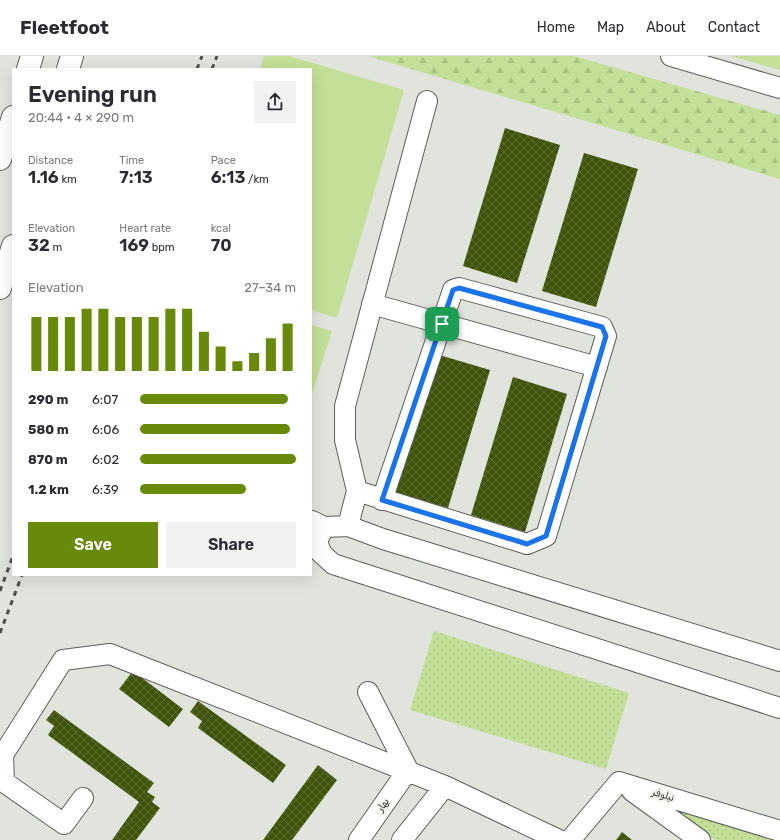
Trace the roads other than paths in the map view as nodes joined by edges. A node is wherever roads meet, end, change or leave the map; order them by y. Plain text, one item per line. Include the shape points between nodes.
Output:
1 (32, 56) edge
2 (72, 56) edge
3 (671, 56) edge
4 (28, 68) edge
5 (68, 68) edge
6 (780, 88) edge
7 (427, 101) dead end
8 (12, 120) edge
9 (0, 159) edge
10 (12, 249) edge
11 (0, 288) edge
12 (372, 304) junction
13 (442, 324) junction
14 (597, 367) junction
15 (357, 491) junction
16 (382, 500) junction
17 (317, 524) edge
18 (348, 526) junction
19 (780, 661) edge
20 (368, 692) dead end
21 (780, 708) edge
22 (408, 770) junction
23 (619, 782) junction
24 (445, 786) junction
25 (83, 798) dead end
26 (780, 831) edge
27 (359, 840) edge
28 (402, 840) edge
29 (559, 840) edge
30 (570, 840) edge
31 (700, 840) edge

1 - 4 highway
2 - 5 highway
3 - 6 street
7 - 12 street
8 - 9 highway
10 - 11 highway
12 - 13 street
12 - 15 street via 345,406 345,440
13 - 14 street
13 - 14 street via 453,290 459,288 602,327 606,336
13 - 16 street
14 - 16 street via 546,536 527,544
15 - 16 street
15 - 18 street
17 - 18 street
17 - 21 street via 320,554 333,564
18 - 19 street via 391,542
20 - 22 street
22 - 24 street
22 - 25 street via 110,654 63,660 3,754 4,782 64,824
22 - 27 street, بهار
23 - 26 street, نیلوفر
23 - 30 street
23 - 31 street
24 - 28 street
24 - 29 street

